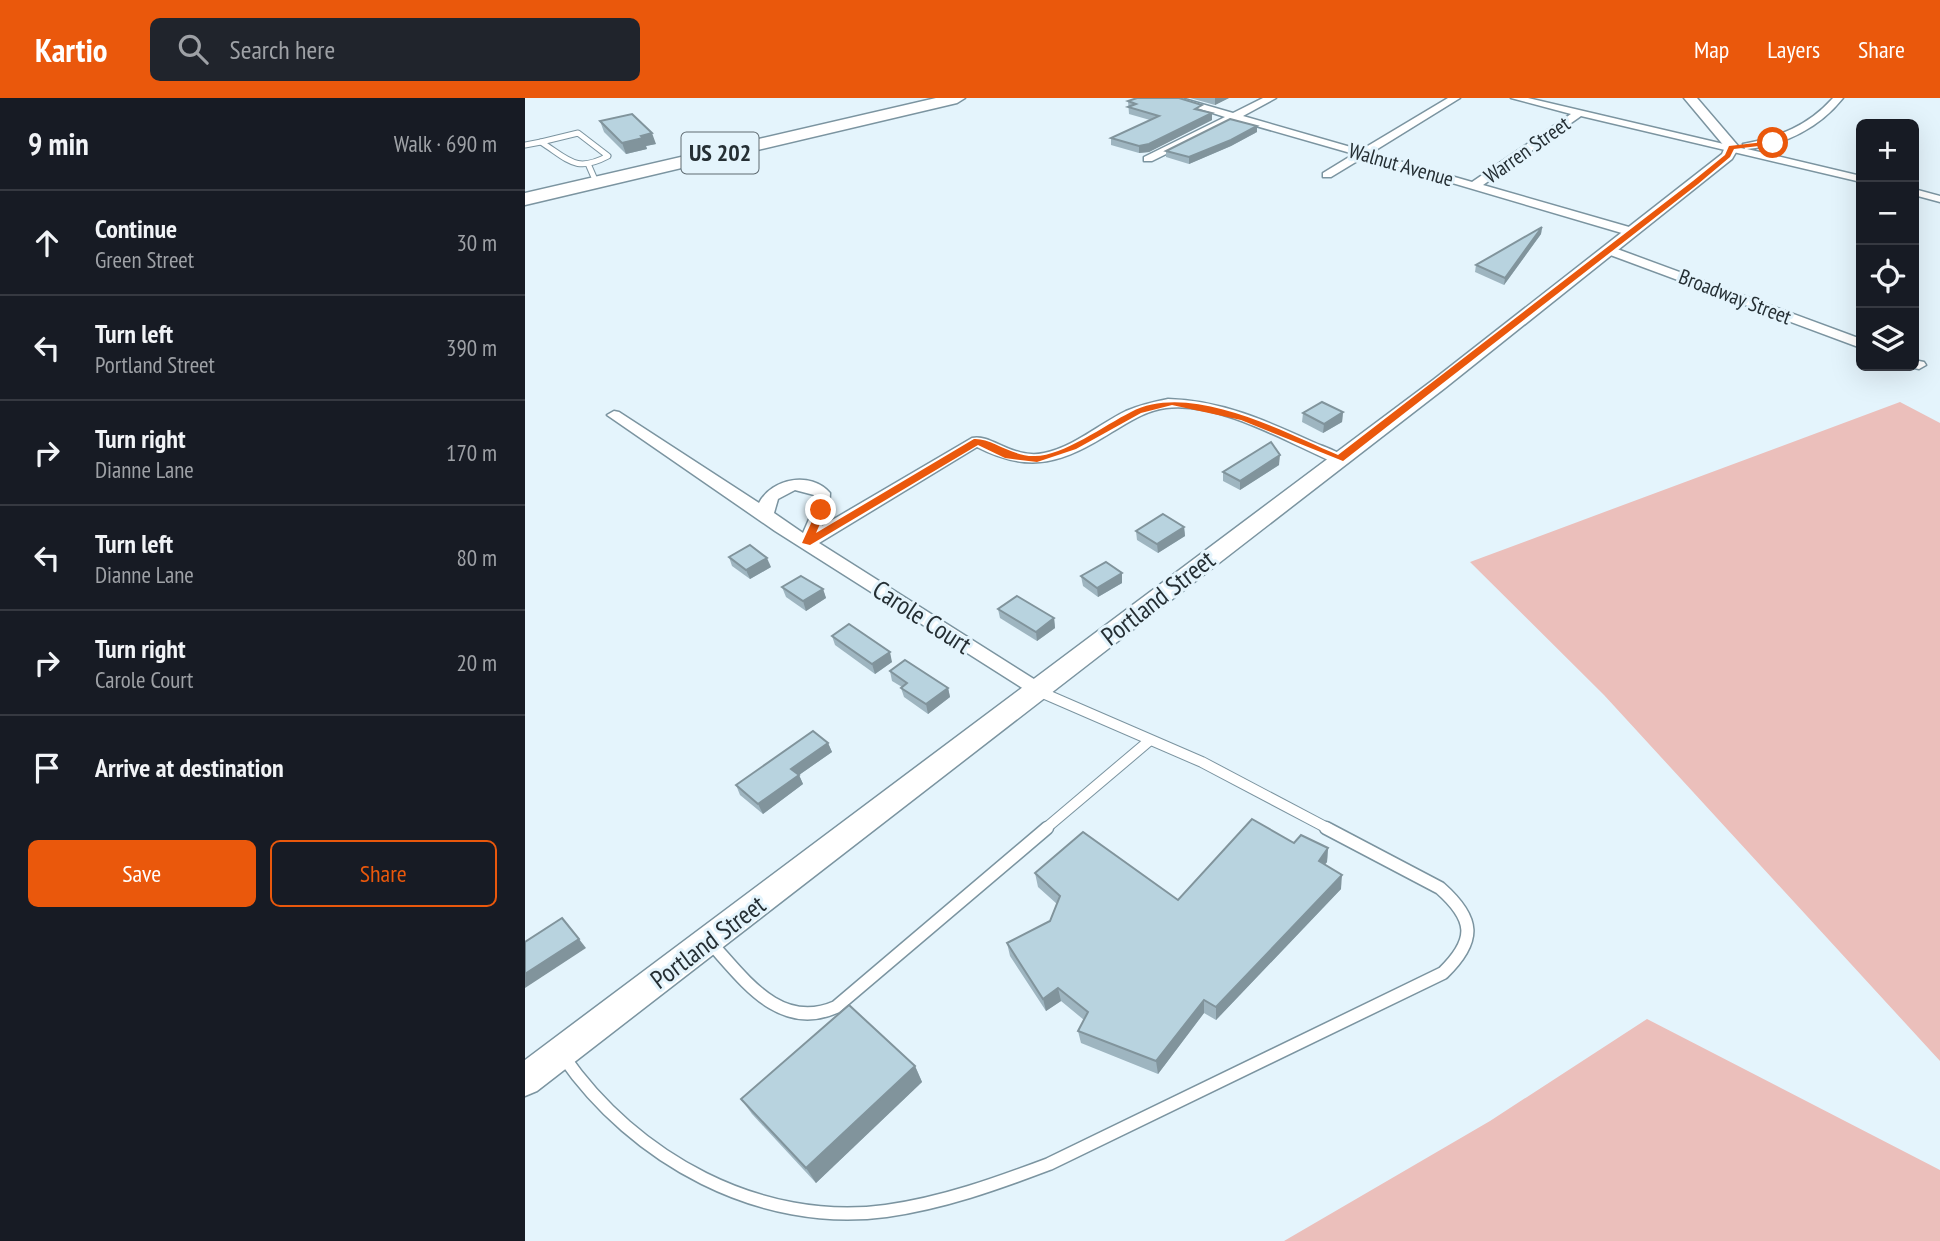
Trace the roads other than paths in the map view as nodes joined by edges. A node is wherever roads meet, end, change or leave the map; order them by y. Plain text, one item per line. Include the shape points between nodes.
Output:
1 (957, 98) edge
2 (1171, 98) edge
3 (1271, 98) edge
4 (1455, 98) edge
5 (1516, 98) edge
6 (1690, 98) edge
7 (1838, 98) edge
8 (1579, 113) junction
9 (1235, 116) junction
10 (541, 142) junction
11 (525, 145) edge
12 (1732, 147) junction
13 (1760, 150) junction
14 (1363, 154) junction
15 (1148, 159) dead end
16 (593, 174) junction
17 (1328, 174) dead end
18 (1856, 178) edge
19 (1474, 186) junction
20 (1919, 193) edge
21 (525, 199) edge
22 (1940, 199) edge
23 (1632, 232) junction
24 (1609, 250) junction
25 (1856, 342) edge
26 (614, 415) dead end
27 (1339, 459) junction
28 (766, 515) junction
29 (807, 543) junction
30 (1038, 691) junction
31 (1149, 741) junction
32 (709, 941) junction
33 (561, 1053) junction
34 (525, 1080) edge

1 - 16 highway, US 202
2 - 9 street, Walnut Avenue
3 - 9 street
4 - 14 street
5 - 8 street
6 - 12 street
7 - 13 street via 1824,113
8 - 12 street
8 - 19 street, Warren Street
9 - 14 street, Walnut Avenue
9 - 15 street
10 - 11 lane
10 - 16 lane
10 - 16 lane via 578,133 608,156
12 - 13 street
12 - 23 street, Portland Street via 1727,156
13 - 18 street
14 - 17 street
14 - 19 street, Walnut Avenue
16 - 21 highway, US 202
19 - 23 street, Walnut Avenue
20 - 22 street
23 - 24 street, Portland Street
24 - 25 street, Broadway Street
24 - 27 street, Portland Street
26 - 28 street, Carole Court
27 - 29 street via 1244,418 1171,402 1154,405 1073,447 1037,459 1009,456 977,441
27 - 30 street, Portland Street
28 - 29 street, Carole Court
28 - 29 street via 766,502 781,489 815,487 823,501
29 - 30 street, Carole Court
30 - 31 lane
30 - 32 street, Portland Street
31 - 32 lane via 836,1007 799,1015 783,1008 756,989
31 - 33 lane via 1202,762 1440,888 1464,911 1468,939 1464,952 1443,973 1049,1164 963,1198 894,1217 801,1221 721,1196 649,1149 597,1098
32 - 33 street, Portland Street
33 - 34 street, Portland Street

